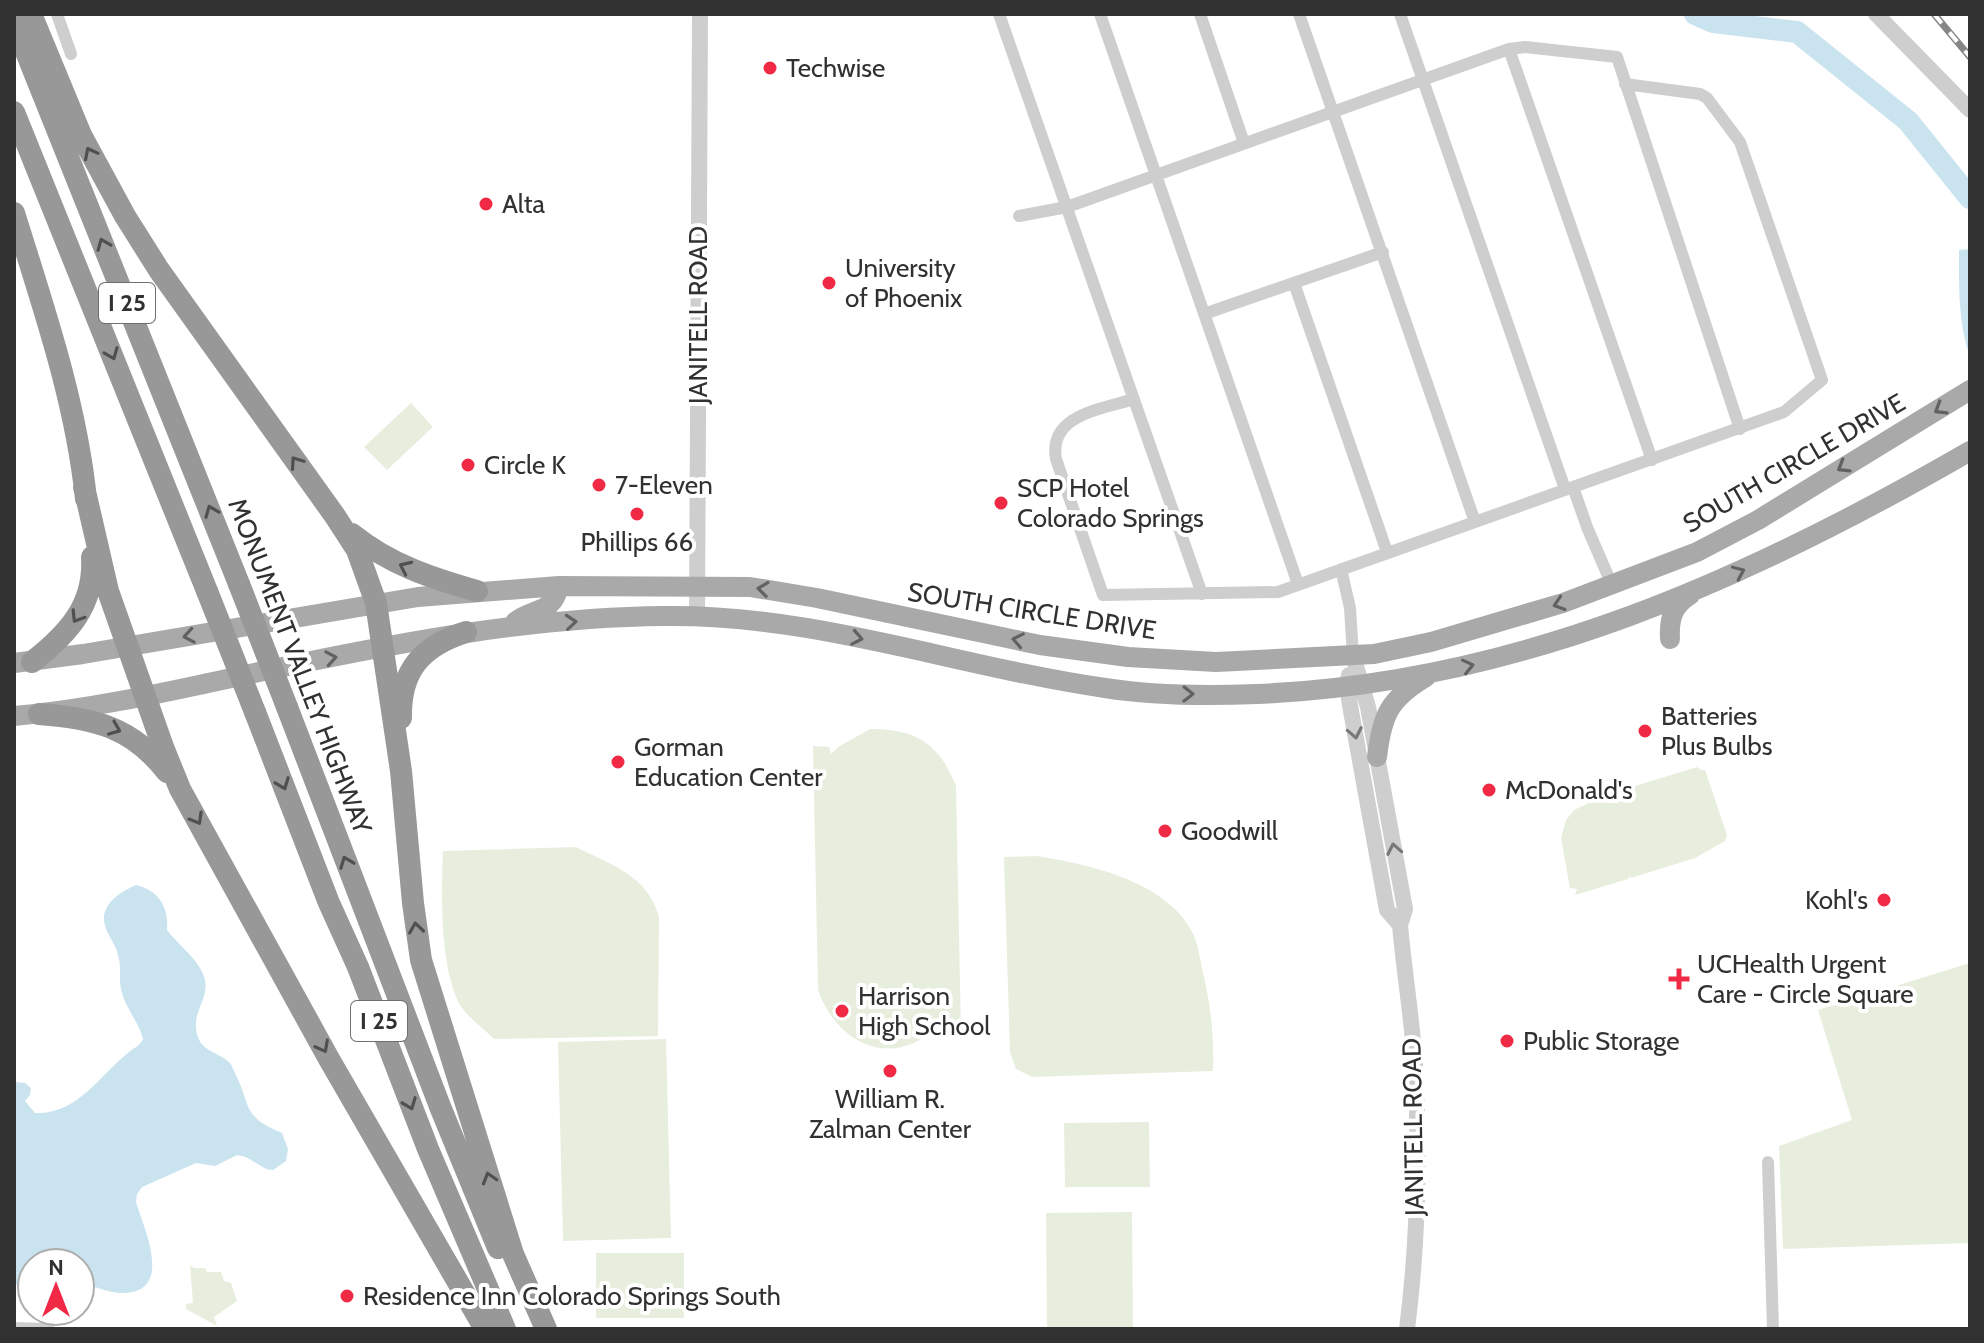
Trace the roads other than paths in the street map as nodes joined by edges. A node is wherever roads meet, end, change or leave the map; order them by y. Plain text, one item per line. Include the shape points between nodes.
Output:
1 (31, 14) edge
2 (57, 14) edge
3 (700, 14) edge
4 (999, 14) edge
5 (1100, 14) edge
6 (1200, 14) edge
7 (1299, 14) edge
8 (1400, 14) edge
9 (1876, 14) edge
10 (14, 22) edge
11 (1509, 49) junction
12 (71, 54) dead end
13 (1423, 79) junction
14 (1625, 84) junction
15 (1970, 110) edge
16 (14, 112) edge
17 (1333, 112) junction
18 (1244, 143) junction
19 (1156, 176) junction
20 (1067, 207) junction
21 (14, 213) edge
22 (1019, 216) dead end
23 (1383, 252) junction
24 (1294, 283) junction
25 (1204, 314) junction
26 (1970, 390) edge
27 (1134, 399) junction
28 (1740, 429) junction
29 (1970, 451) edge
30 (1652, 460) junction
31 (84, 487) junction
32 (1569, 488) junction
33 (1475, 522) junction
34 (341, 526) junction
35 (1387, 552) junction
36 (1341, 569) junction
37 (1298, 584) junction
38 (697, 585) junction
39 (1612, 585) junction
40 (559, 586) junction
41 (1698, 590) junction
42 (477, 591) junction
43 (1202, 594) junction
44 (376, 603) junction
45 (697, 617) junction
46 (1621, 619) junction
47 (509, 628) junction
48 (466, 632) junction
49 (128, 647) junction
50 (383, 649) junction
51 (1353, 656) junction
52 (23, 663) edge
53 (1433, 673) junction
54 (1355, 685) junction
55 (145, 696) junction
56 (39, 714) junction
57 (14, 716) edge
58 (1377, 757) junction
59 (401, 771) junction
60 (180, 789) junction
61 (1400, 925) junction
62 (1768, 1162) dead end
63 (14, 1328) edge
64 (49, 1329) edge
65 (485, 1329) edge
66 (505, 1329) edge
67 (535, 1329) edge
68 (546, 1329) edge
69 (1407, 1329) edge
70 (1773, 1329) edge

34 -> 1 highway via 125,216 81,135
2 - 12 street
3 - 38 street, JANITELL ROAD
4 - 20 street
5 - 19 street
6 - 18 street
7 - 17 street
8 - 13 street
9 - 15 street
67 -> 10 highway, MONUMENT VALLEY HIGHWAY / I 25, bridge via 441,1109
11 - 13 street
11 - 14 street via 1617,57
11 - 30 street
13 - 17 street
13 - 32 street
14 - 28 street
14 - 28 street via 1700,94 1732,129 1822,380 1784,412
16 -> 66 highway, I 25, bridge via 428,1149
17 - 18 street
17 - 23 street
18 - 19 street
19 - 20 street
19 - 25 street
20 - 22 street
20 - 27 street
21 - 31 highway via 46,314
23 - 24 street
23 - 33 street
24 - 25 street
24 - 35 street
25 - 37 street
26 -> 39 main road, SOUTH CIRCLE DRIVE via 1732,534
27 - 43 street
27 - 43 street via 1076,418 1055,439 1056,459 1103,595
28 - 30 street
41 -> 29 main road via 1810,539
30 - 32 street
31 - 49 highway via 108,591
31 -> 52 highway via 92,562 88,596 73,625
32 - 33 street
32 - 39 street
33 - 35 street
42 -> 34 highway via 402,566
34 - 44 highway via 357,550
35 - 36 street
36 - 37 street
36 - 51 street, JANITELL ROAD
37 - 43 street via 1267,594
38 - 40 main road, SOUTH CIRCLE DRIVE
38 - 45 street, JANITELL ROAD
51 -> 38 main road, SOUTH CIRCLE DRIVE via 1216,662 1095,654 777,591
39 -> 51 main road, SOUTH CIRCLE DRIVE via 1431,642
40 - 42 main road, SOUTH CIRCLE DRIVE
40 - 47 main road via 551,605 522,616
41 - 46 main road
41 - 46 main road via 1677,605 1669,621 1670,639 1657,624
42 - 44 main road, SOUTH CIRCLE DRIVE
44 -> 49 main road, SOUTH CIRCLE DRIVE
44 - 50 highway
47 -> 45 main road
45 -> 54 main road via 861,638 1111,689 1235,694
53 -> 46 main road via 1489,662
47 - 48 main road
48 - 50 main road
48 - 59 highway via 433,645 411,670 401,710
49 - 52 main road, SOUTH CIRCLE DRIVE
49 - 55 highway
55 -> 50 main road
50 - 59 highway
51 - 54 street, JANITELL ROAD
53 - 54 main road
53 - 58 main road via 1391,704
54 - 58 street, JANITELL ROAD
54 -> 61 street, JANITELL ROAD via 1387,910
55 - 56 main road
55 - 60 highway
56 - 57 main road
56 -> 60 highway via 77,716 132,736
61 -> 58 street, JANITELL ROAD via 1405,909
68 -> 59 highway via 513,1254 421,960
60 -> 65 highway
61 - 69 street, JANITELL ROAD via 1417,1122
62 - 70 street
63 - 64 street

